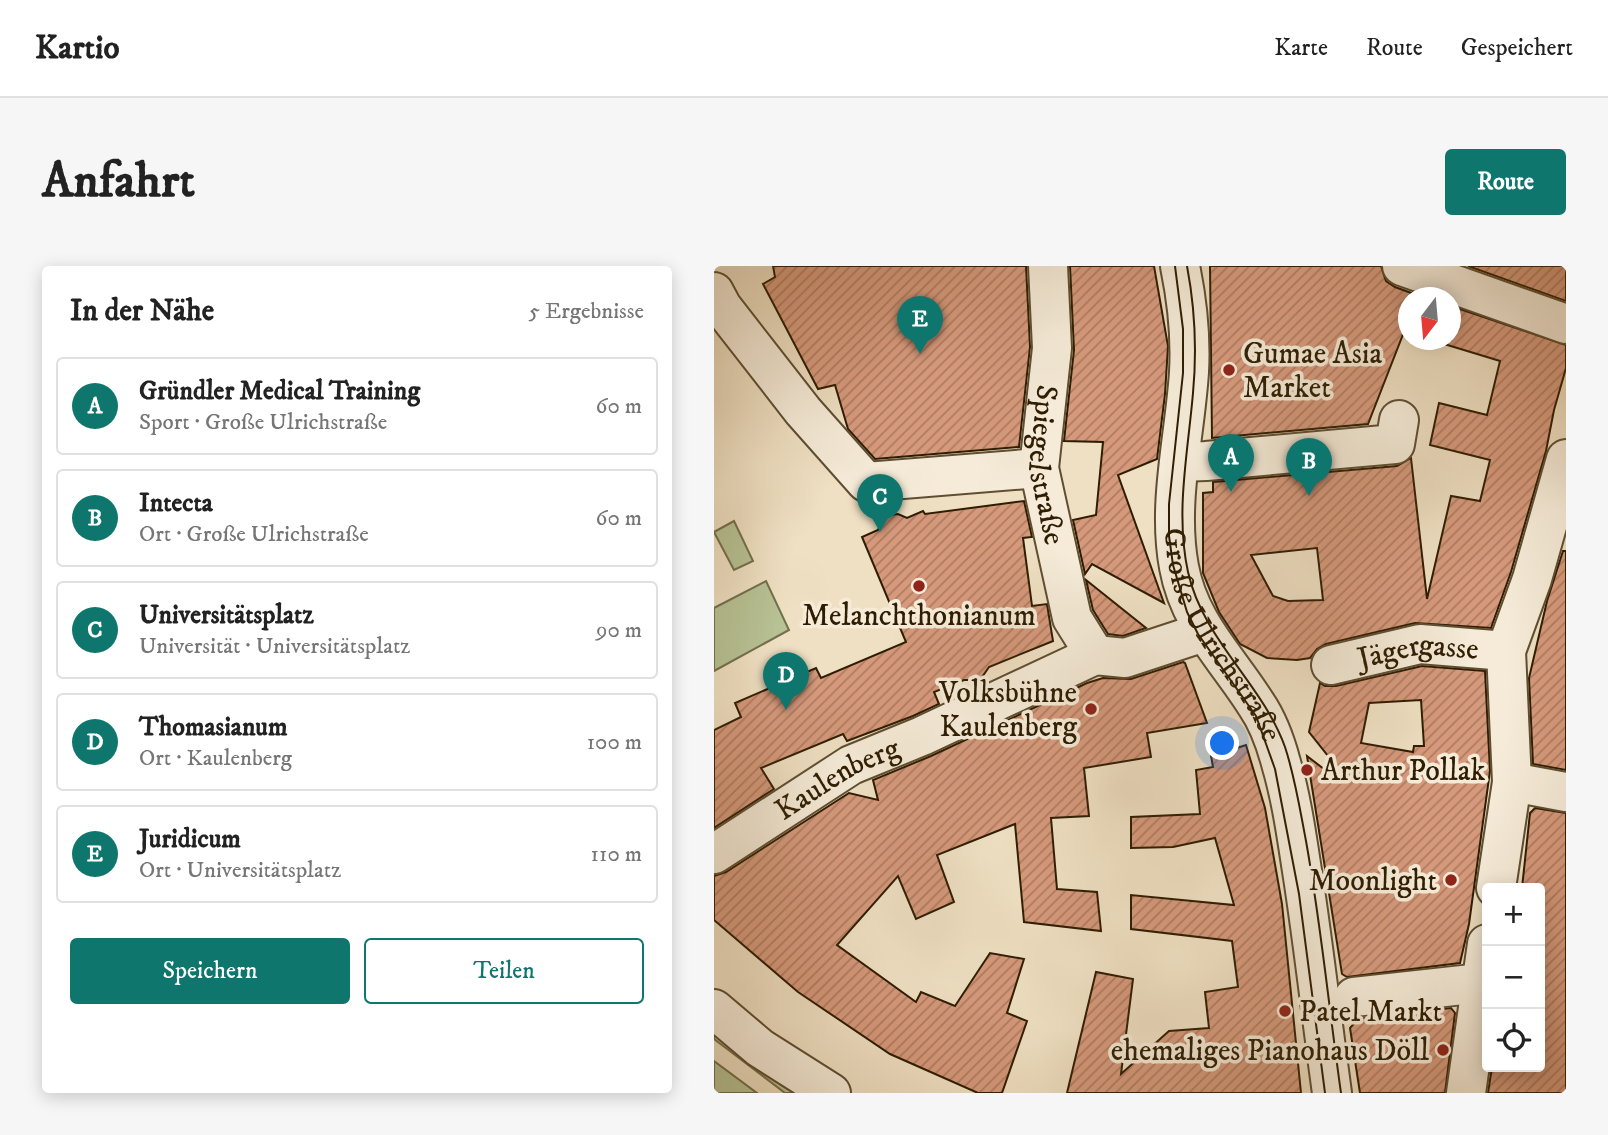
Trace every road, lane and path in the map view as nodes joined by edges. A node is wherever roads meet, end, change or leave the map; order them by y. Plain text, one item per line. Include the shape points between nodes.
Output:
1 (1048, 266) edge
2 (1180, 266) edge
3 (1402, 266) edge
4 (714, 292) edge
5 (1566, 324) edge
6 (1399, 420) dead end
7 (1566, 459) edge
8 (1180, 462) junction
9 (1039, 468) junction
10 (1557, 533) edge
11 (1204, 632) junction
12 (1506, 651) junction
13 (1095, 655) junction
14 (1331, 665) dead end
15 (1512, 782) junction
16 (1566, 792) edge
17 (714, 855) edge
18 (1497, 883) edge
19 (1487, 946) edge
20 (1481, 983) junction
21 (1354, 997) dead end
22 (714, 1009) edge
23 (831, 1093) edge
24 (1332, 1093) edge
25 (1466, 1093) edge

1 - 9 street, Spiegelstraße via 1052,348
2 - 8 street, Große Ulrichstraße via 1189,328 1189,370
3 - 5 street
4 - 9 street via 803,411 866,482
6 - 8 street via 1395,444
7 - 10 street
8 - 11 street, Große Ulrichstraße via 1175,508 1179,570
9 - 13 street, Spiegelstraße via 1072,618
10 - 12 street
11 - 13 street, Kaulenberg via 1125,658
11 - 24 street, Große Ulrichstraße via 1258,707 1281,762 1298,843
12 - 14 street, Jägergasse via 1420,644
12 - 15 street
13 - 17 street, Kaulenberg via 851,765
15 - 16 street
15 - 18 street
19 - 20 street
20 - 21 street
20 - 25 street
22 - 23 street via 760,1048

